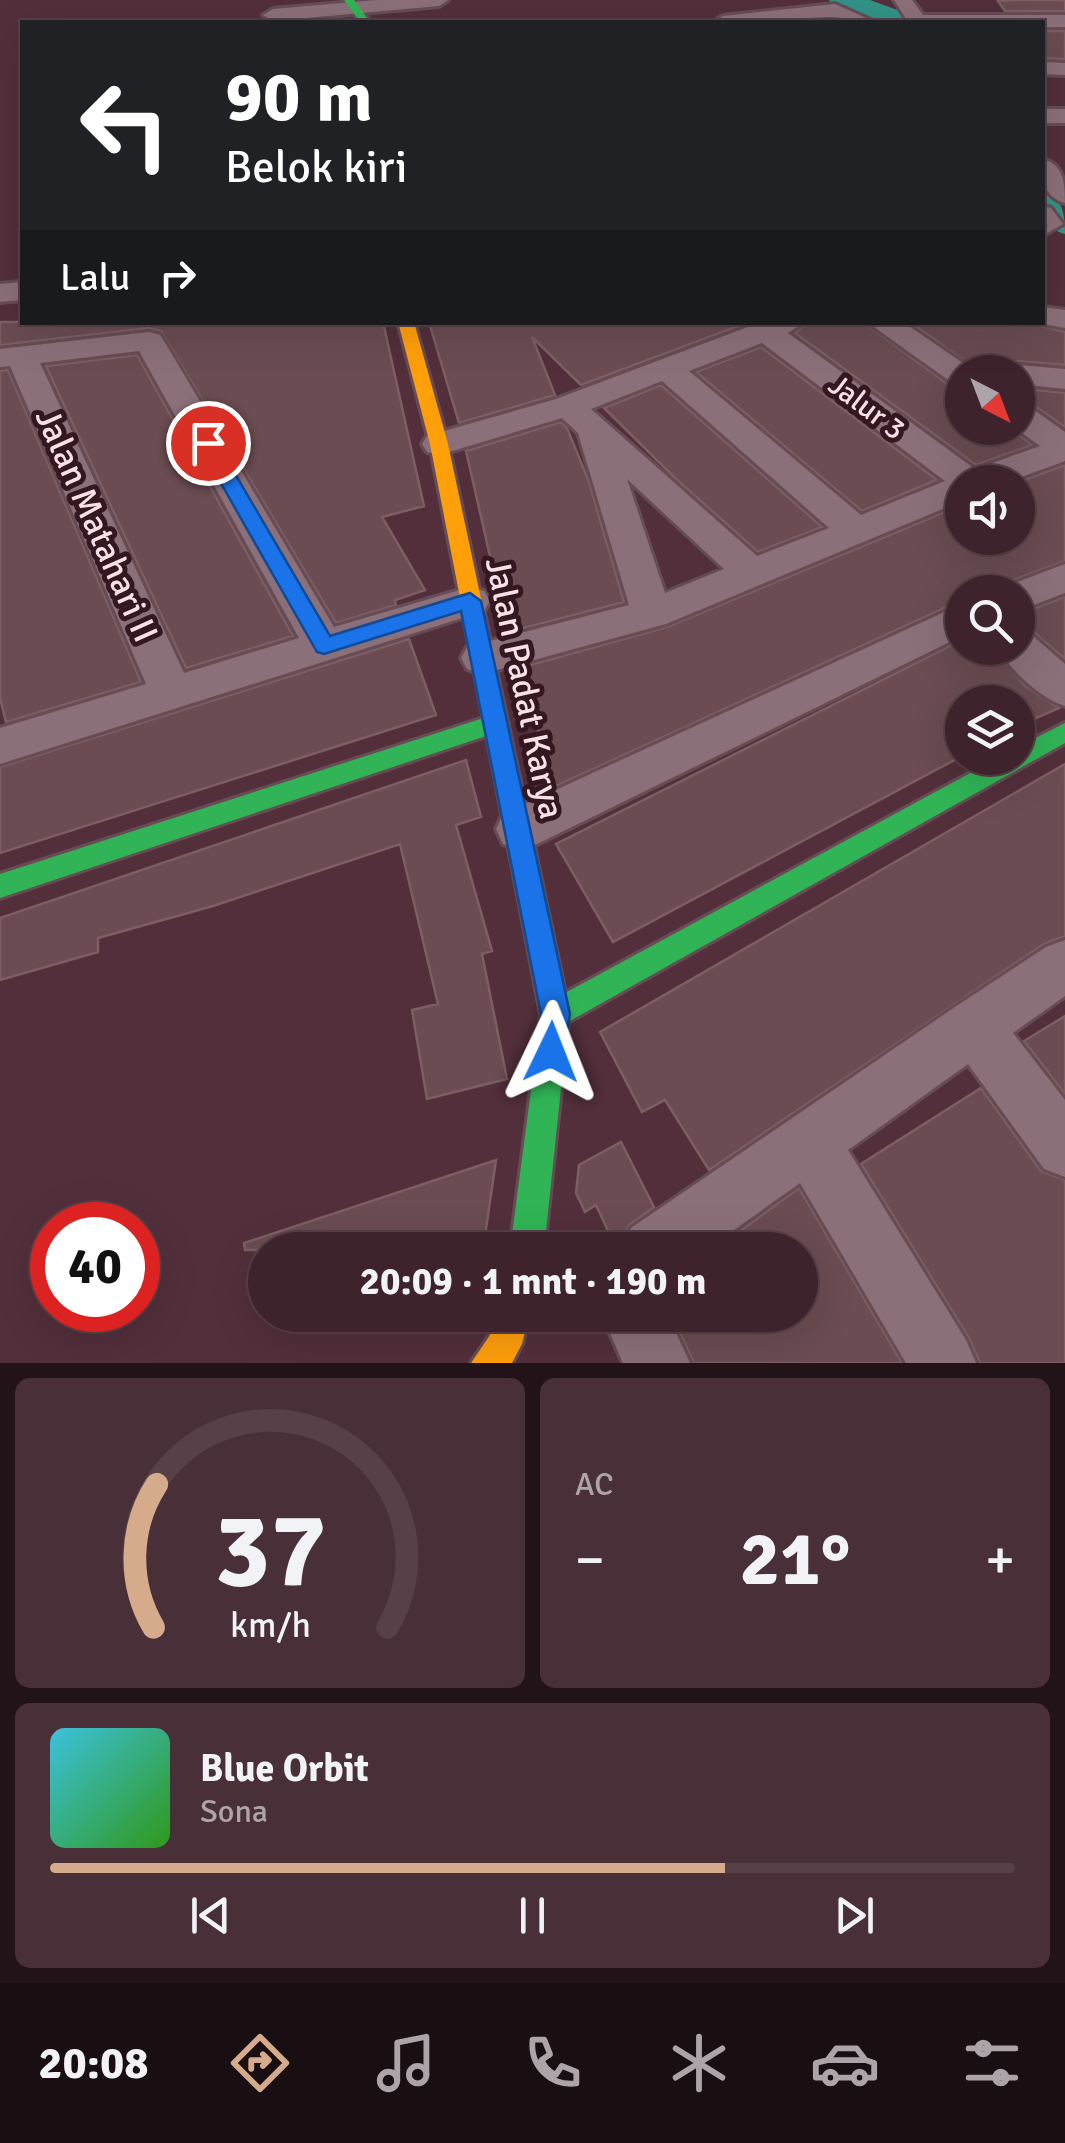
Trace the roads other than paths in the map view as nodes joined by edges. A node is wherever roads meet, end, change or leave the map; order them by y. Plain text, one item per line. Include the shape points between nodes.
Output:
1 (439, 0) edge
2 (974, 0) edge
3 (1045, 0) edge
4 (357, 10) edge
5 (273, 15) dead end
6 (742, 20) edge
7 (860, 20) edge
8 (990, 20) edge
9 (1064, 27) edge
10 (407, 325) edge
11 (887, 325) edge
12 (778, 327) edge
13 (10, 357) edge
14 (945, 363) edge
15 (666, 368) junction
16 (1035, 376) edge
17 (1065, 379) edge
18 (568, 406) junction
19 (1035, 426) edge
20 (595, 433) junction
21 (439, 444) junction
22 (1065, 448) edge
23 (951, 465) edge
24 (1018, 465) edge
25 (945, 495) edge
26 (856, 531) junction
27 (754, 574) junction
28 (1065, 578) edge
29 (1035, 590) edge
30 (470, 601) junction
31 (652, 614) junction
32 (945, 628) edge
33 (324, 646) junction
34 (482, 658) junction
35 (1035, 662) edge
36 (1065, 689) edge
37 (172, 694) junction
38 (496, 724) junction
39 (1065, 732) edge
40 (1, 742) edge
41 (520, 829) junction
42 (0, 886) edge
43 (1065, 965) edge
44 (555, 1014) junction
45 (974, 1026) junction
46 (808, 1140) junction
47 (1065, 1148) edge
48 (530, 1232) edge
49 (678, 1232) edge
50 (642, 1332) edge
51 (657, 1363) edge
52 (942, 1363) edge

1 - 4 street
2 - 8 street
3 - 9 street
4 - 5 street
6 - 7 street via 836,10
10 - 21 street, Jalan Padat Karya
11 - 14 street
12 - 15 street
12 - 23 street, Jalur 3
13 - 33 street via 149,342
13 - 37 street, Jalan Matahari II
15 - 18 street
15 - 26 street
16 - 17 street
18 - 20 street
18 - 21 street
19 - 22 street
20 - 27 street
20 - 31 street
21 - 30 street, Jalan Padat Karya
22 - 24 street
25 - 26 street
26 - 27 street
27 - 31 street
28 - 29 street
30 - 33 street
30 - 34 street, Jalan Padat Karya
31 - 34 street
32 - 41 street
33 - 37 street
34 - 38 street, Jalan Padat Karya
35 - 36 street
37 - 40 street
38 - 41 street, Jalan Padat Karya
38 - 42 street
39 - 44 street
41 - 44 street, Jalan Padat Karya
43 - 45 street
44 - 48 street, Jalan Padat Karya
45 - 46 street
45 - 47 street
46 - 49 street
46 - 52 street
50 - 51 street

